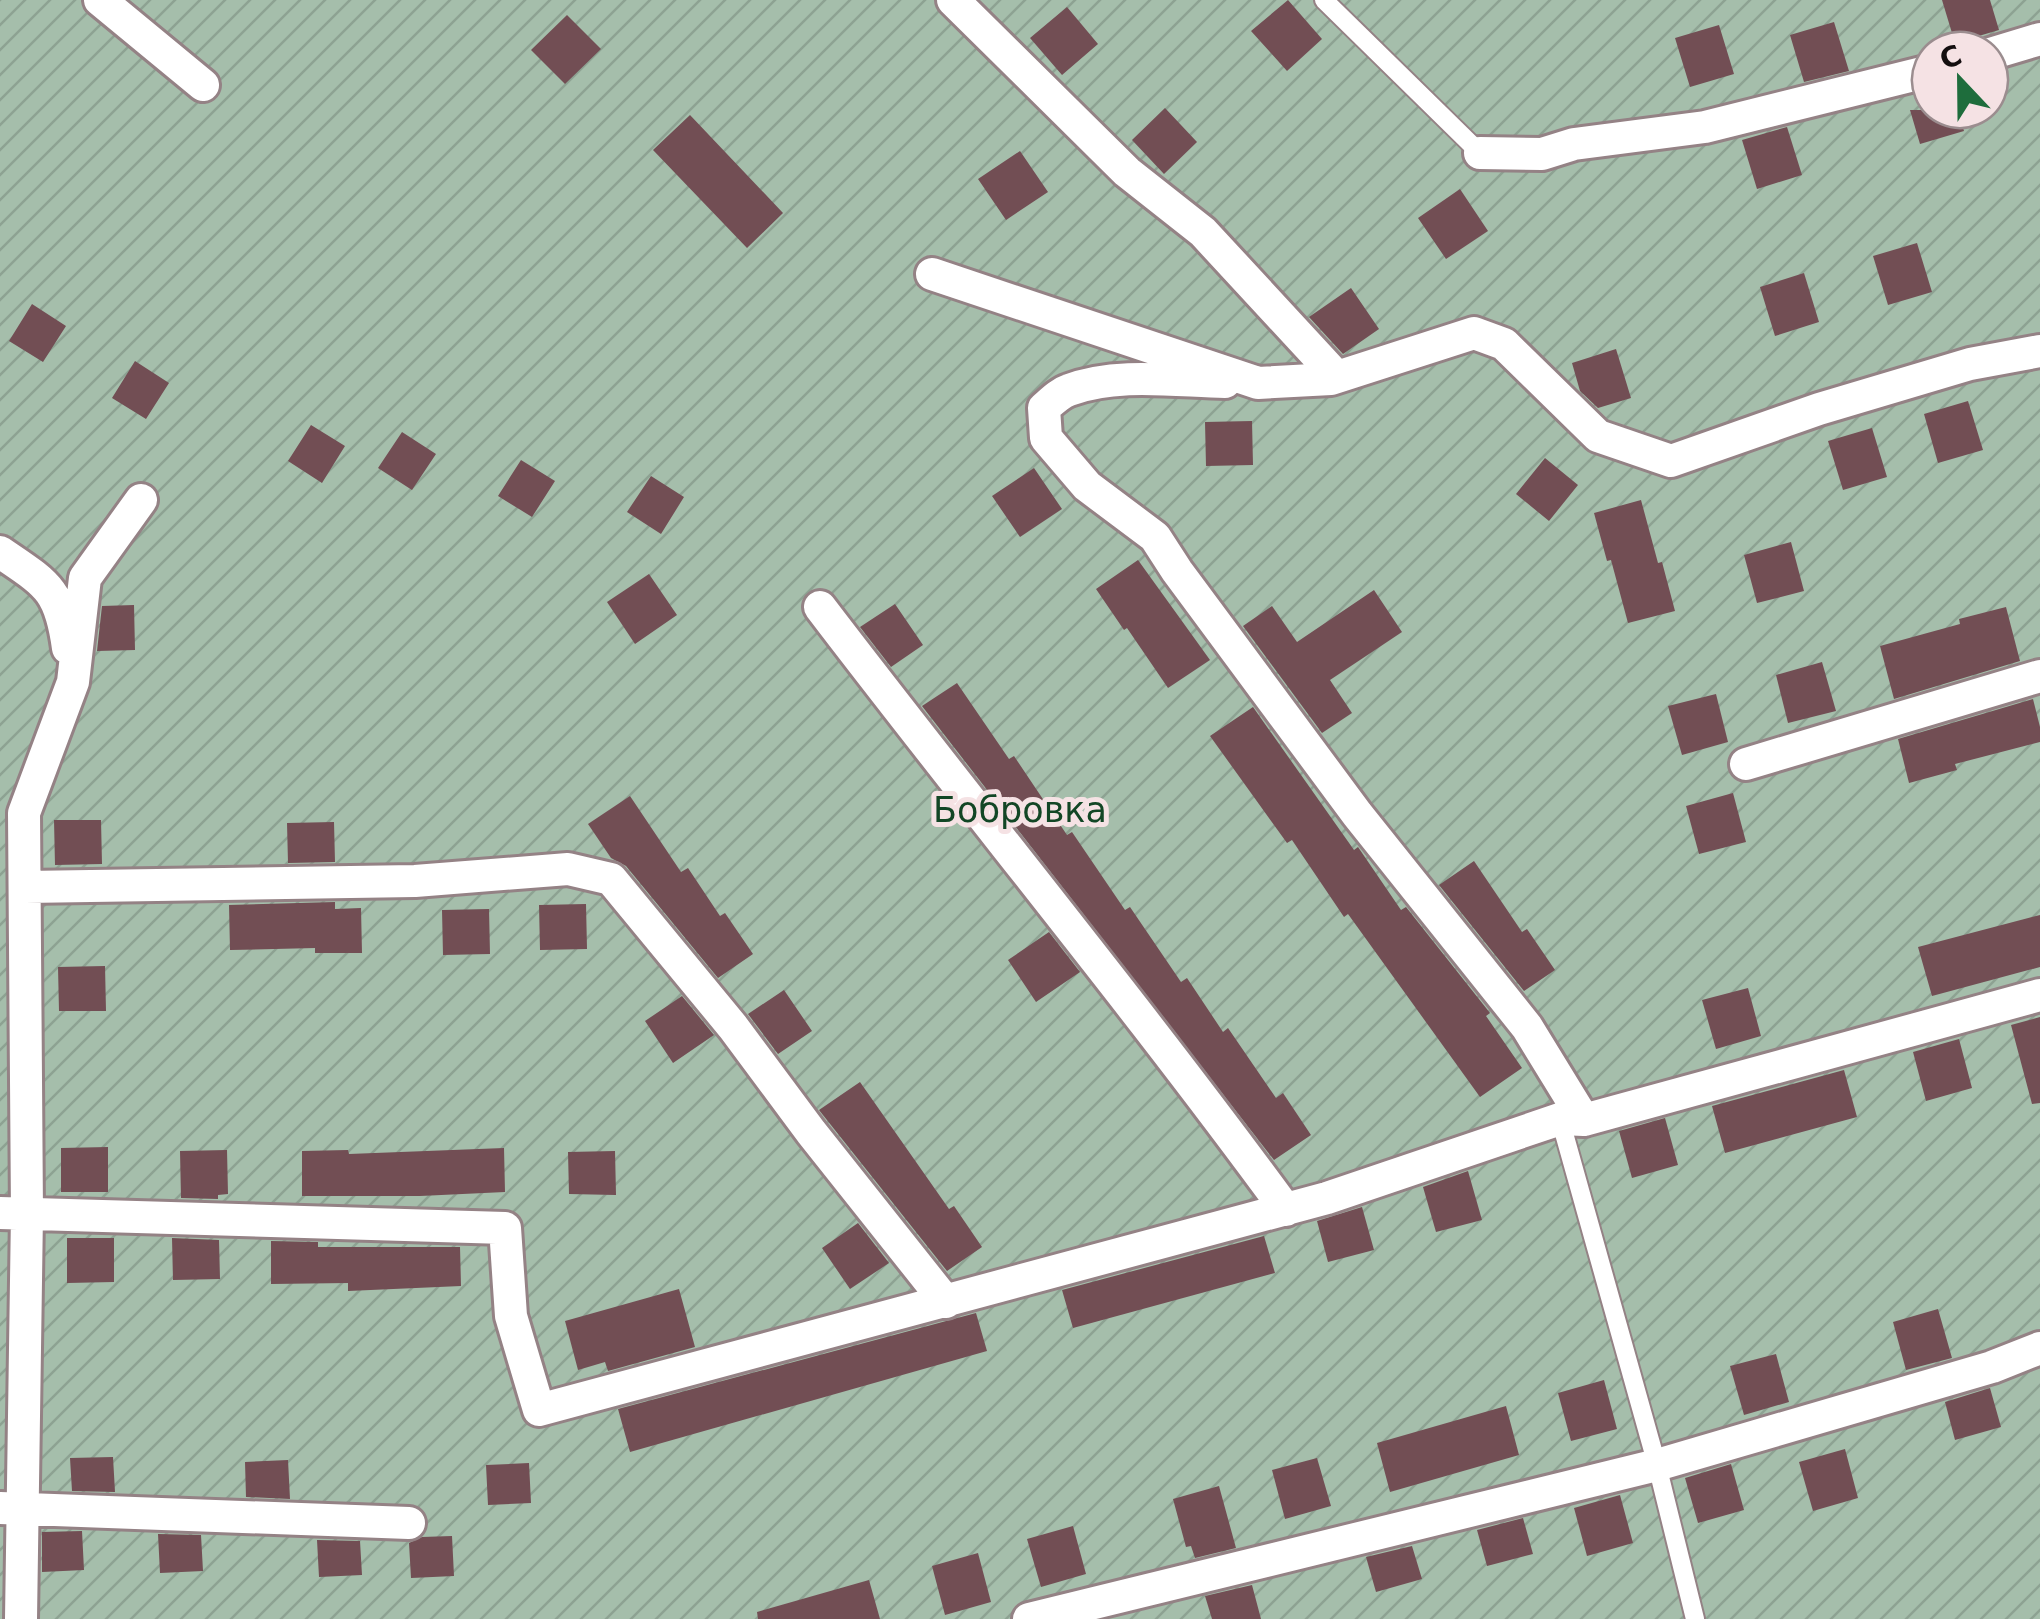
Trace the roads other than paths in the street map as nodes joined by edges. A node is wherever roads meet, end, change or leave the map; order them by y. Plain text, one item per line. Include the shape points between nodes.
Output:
1 (100, 0) edge
2 (953, 0) edge
3 (1324, 0) edge
4 (2040, 40) edge
5 (2010, 48) edge
6 (1910, 76) edge
7 (203, 84) dead end
8 (1480, 153) joint
9 (932, 274) dead end
10 (2040, 351) edge
11 (1338, 377) junction
12 (1258, 383) junction
13 (141, 500) dead end
14 (0, 552) edge
15 (820, 607) dead end
16 (2040, 676) edge
17 (73, 682) junction
18 (1746, 764) dead end
19 (16, 904) edge
20 (2040, 995) edge
21 (1572, 1119) junction
22 (1286, 1210) junction
23 (14, 1213) edge
24 (946, 1302) junction
25 (2040, 1348) edge
26 (1657, 1465) junction
27 (10, 1508) edge
28 (409, 1523) dead end
29 (21, 1619) edge
30 (1029, 1619) edge
31 (1695, 1619) edge

1 - 7 street
2 - 11 street via 1127,172 1203,232
3 - 8 lane
4 - 5 street
6 - 8 street via 1704,127 1542,154
9 - 12 street
10 - 11 street via 1970,364 1819,409 1671,461 1598,436 1504,344 1474,334
11 - 12 street
12 - 21 street via 1090,384 1044,408 1046,438 1087,486 1155,537 1346,799 1527,1028
13 - 17 street via 85,578
14 - 17 street via 46,582 63,612
15 - 22 street
16 - 18 street
17 - 19 street via 24,813
19 - 23 street
19 - 24 street via 568,870 611,879
20 - 21 street
21 - 22 street
21 - 26 lane
22 - 24 street
23 - 24 street via 506,1228 511,1316 539,1410
23 - 27 street
25 - 26 street
26 - 30 street
26 - 31 lane
27 - 28 street
27 - 29 street

